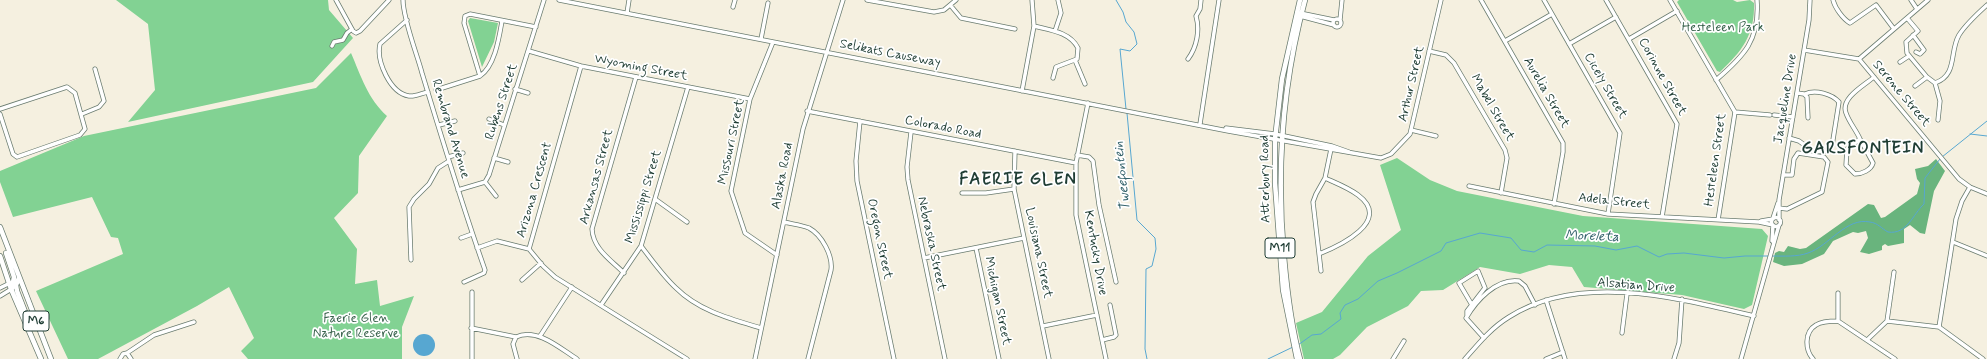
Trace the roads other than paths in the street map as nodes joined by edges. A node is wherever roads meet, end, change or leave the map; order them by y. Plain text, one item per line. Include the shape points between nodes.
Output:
1 (336, 0) edge
2 (389, 0) edge
3 (403, 0) edge
4 (544, 0) edge
5 (558, 0) edge
6 (629, 0) edge
7 (735, 0) edge
8 (843, 0) edge
9 (867, 0) edge
10 (956, 0) edge
11 (1032, 0) edge
12 (1058, 0) edge
13 (1201, 0) edge
14 (1219, 0) edge
15 (1300, 0) edge
16 (1305, 0) edge
17 (1342, 0) edge
18 (1441, 0) edge
19 (1481, 0) edge
20 (1544, 0) edge
21 (1606, 0) edge
22 (1670, 0) edge
23 (1757, 0) edge
24 (1810, 0) edge
25 (1833, 0) edge
26 (1911, 0) edge
27 (1928, 0) edge
28 (1873, 1) edge
29 (573, 2) edge
30 (768, 3) dead end
31 (1876, 5) junction
32 (1987, 5) edge
33 (951, 6) junction
34 (733, 7) dead end
35 (1917, 9) junction
36 (1677, 11) junction
37 (627, 13) junction
38 (1340, 13) junction
39 (1299, 14) junction
40 (1552, 14) junction
41 (1616, 17) junction
42 (1907, 18) junction
43 (407, 20) junction
44 (1335, 20) junction
45 (1340, 20) junction
46 (502, 21) junction
47 (1334, 25) junction
48 (1034, 26) junction
49 (536, 27) junction
50 (352, 29) junction
51 (1015, 29) dead end
52 (1894, 29) junction
53 (1055, 31) junction
54 (1913, 35) junction
55 (762, 39) junction
56 (1630, 39) junction
57 (1505, 41) junction
58 (773, 42) junction
59 (1570, 44) junction
60 (332, 46) dead end
61 (1804, 50) junction
62 (529, 51) junction
63 (1429, 51) junction
64 (826, 52) junction
65 (1916, 52) dead end
66 (1909, 56) junction
67 (1188, 59) dead end
68 (1859, 59) junction
69 (1075, 60) junction
70 (1900, 62) dead end
71 (582, 66) junction
72 (94, 69) dead end
73 (480, 76) junction
74 (636, 77) junction
75 (1874, 77) junction
76 (1927, 77) junction
77 (1053, 78) dead end
78 (1716, 80) junction
79 (1935, 83) junction
80 (1085, 84) dead end
81 (1915, 86) dead end
82 (688, 87) junction
83 (515, 89) junction
84 (436, 90) dead end
85 (1022, 91) junction
86 (428, 92) junction
87 (528, 92) dead end
88 (1797, 93) junction
89 (1805, 94) junction
90 (750, 99) junction
91 (1088, 103) junction
92 (0, 109) edge
93 (807, 111) junction
94 (1735, 112) junction
95 (0, 114) edge
96 (82, 114) junction
97 (1793, 117) junction
98 (1808, 118) dead end
99 (489, 119) dead end
100 (1938, 120) dead end
101 (455, 121) dead end
102 (860, 121) junction
103 (1200, 124) junction
104 (439, 125) junction
105 (504, 125) junction
106 (1412, 130) junction
107 (911, 132) junction
108 (1436, 136) dead end
109 (1275, 137) junction
110 (1281, 138) junction
111 (1789, 138) junction
112 (1860, 139) junction
113 (1332, 148) junction
114 (1015, 151) junction
115 (463, 153) dead end
116 (1077, 155) junction
117 (494, 158) junction
118 (1381, 158) joint
119 (449, 159) junction
120 (508, 162) dead end
121 (1076, 163) junction
122 (1783, 174) junction
123 (1325, 178) junction
124 (485, 182) junction
125 (1468, 186) dead end
126 (1014, 188) junction
127 (1970, 188) junction
128 (458, 190) junction
129 (962, 193) dead end
130 (1501, 193) junction
131 (1987, 194) edge
132 (496, 196) dead end
133 (655, 199) junction
134 (1779, 200) junction
135 (1554, 204) junction
136 (1779, 208) junction
137 (1608, 214) junction
138 (1662, 217) junction
139 (1773, 219) junction
140 (1718, 220) junction
141 (1780, 220) junction
142 (687, 222) dead end
143 (784, 222) junction
144 (1760, 222) junction
145 (1773, 225) junction
146 (1779, 225) junction
147 (0, 227) edge
148 (0, 233) edge
149 (472, 234) junction
150 (461, 238) dead end
151 (1024, 238) junction
152 (1953, 242) junction
153 (641, 246) junction
154 (477, 248) junction
155 (976, 248) junction
156 (528, 249) junction
157 (1771, 250) junction
158 (1319, 254) junction
159 (776, 255) junction
160 (0, 256) edge
161 (1987, 256) edge
162 (924, 258) junction
163 (411, 260) dead end
164 (541, 263) junction
165 (1320, 271) dead end
166 (1894, 272) dead end
167 (624, 273) junction
168 (522, 280) dead end
169 (18, 282) junction
170 (464, 282) dead end
171 (1116, 282) dead end
172 (9, 283) junction
173 (572, 287) junction
174 (0, 288) edge
175 (11, 289) junction
176 (472, 292) dead end
177 (1838, 293) dead end
178 (1627, 294) junction
179 (0, 296) edge
180 (1682, 299) junction
181 (1546, 300) junction
182 (1110, 305) dead end
183 (1472, 305) junction
184 (1535, 305) junction
185 (601, 306) junction
186 (1097, 315) junction
187 (1754, 316) junction
188 (1467, 318) junction
189 (1838, 321) junction
190 (1887, 321) junction
191 (194, 322) dead end
192 (1043, 326) junction
193 (1939, 327) junction
194 (471, 328) junction
195 (761, 328) junction
196 (1622, 333) dead end
197 (1293, 335) junction
198 (540, 336) junction
199 (516, 337) junction
200 (1484, 338) junction
201 (1102, 340) junction
202 (1867, 340) junction
203 (1404, 341) dead end
204 (1563, 352) junction
205 (127, 353) junction
206 (40, 356) edge
207 (757, 358) edge
208 (1298, 358) edge
209 (50, 359) edge
210 (120, 359) edge
211 (132, 359) edge
212 (472, 359) edge
213 (516, 359) edge
214 (576, 359) edge
215 (687, 359) edge
216 (808, 359) edge
217 (894, 359) edge
218 (945, 359) edge
219 (999, 359) edge
220 (1049, 359) edge
221 (1106, 359) edge
222 (1393, 359) edge
223 (1465, 359) edge
224 (1546, 359) edge
225 (1565, 359) edge
226 (1674, 359) edge
227 (1742, 359) edge
228 (1813, 359) edge
229 (1895, 359) edge
230 (1983, 359) edge

1 - 50 street
2 - 50 street via 359,32 355,33
3 - 43 street, Rembrand Avenue
4 - 49 street, Rubens Street
5 - 29 street, Selikats Causeway
6 - 37 street
7 - 34 street
8 - 64 street, Alaska Road
9 - 33 street via 932,12 940,12
10 - 33 street
11 - 48 street
12 - 53 street via 1061,16
13 - 67 street via 1196,16 1199,26 1195,45
14 - 103 street
15 - 39 main road, Atterbury Road / M11
16 - 39 main road, Atterbury Road / M11
17 - 38 street
18 - 63 street, Arthur Street
19 - 57 street, Aurelia Street
20 - 40 street, Cicely Street
21 - 41 street, Corinne Street
22 - 36 street, Hesteleen Street
23 - 78 street via 1754,35 1748,49
24 - 61 street, Jacqueline Drive
25 - 31 street via 1836,8 1850,23
26 - 35 street
27 - 35 street
28 - 31 street
29 - 37 street, Selikats Causeway
30 - 55 street
31 - 52 street
32 - 79 street via 1956,41 1949,73
33 - 51 street via 962,18
35 - 42 street
36 - 56 street
36 - 78 street, Hesteleen Street
37 - 55 street, Selikats Causeway
38 - 44 street
38 - 45 street
39 - 44 street
39 - 47 street
39 - 109 main road, Atterbury Road / M11 via 1282,84
39 - 110 main road, Atterbury Road / M11
40 - 57 street
40 - 59 street, Cicely Street
41 - 56 street, Corinne Street
41 - 59 street
42 - 52 street
42 - 54 street via 1918,31
43 - 86 street, Rembrand Avenue
43 - 86 street via 380,44 379,54 384,72 395,86 407,95
44 - 45 street
44 - 47 street
45 - 47 street via 1340,26
46 - 49 street
46 - 73 street via 499,40 489,67
46 - 73 street via 470,14 464,18
48 - 53 street
48 - 85 street
49 - 62 street, Rubens Street
50 - 60 street via 346,33 343,40 335,41
52 - 68 street
53 - 69 street via 1078,46 1079,53
54 - 65 street via 1924,50 1920,54
54 - 66 street via 1906,42 1905,48
55 - 58 street, Selikats Causeway
56 - 138 street, Corinne Street via 1677,124
57 - 135 street, Aurelia Street via 1563,143
58 - 64 street, Selikats Causeway
58 - 90 street, Missouri Street
59 - 137 street, Cicely Street via 1620,133
61 - 68 street, Serene Street
61 - 88 street, Jacqueline Drive
62 - 71 street, Wyoming Street
62 - 83 street, Rubens Street
63 - 106 street, Arthur Street
63 - 130 street, Mabel Street via 1446,55 1454,63 1505,150 1507,158
64 - 85 street, Selikats Causeway
64 - 93 street, Alaska Road
66 - 70 street
66 - 76 street
68 - 75 street, Serene Street
69 - 77 street via 1056,67
69 - 80 street
71 - 74 street, Wyoming Street
71 - 156 street, Arizona Crescent
72 - 96 street via 104,101 100,107
73 - 84 street
74 - 82 street, Wyoming Street
74 - 167 street, Arkansas Street via 592,229 598,248
75 - 112 street via 1848,99 1845,107 1846,114
75 - 127 street, Serene Street via 1949,168
76 - 79 street
76 - 81 street
78 - 94 street, Hesteleen Street
79 - 100 street via 1940,102
82 - 90 street, Wyoming Street
82 - 133 street, Mississippi Street
83 - 87 street
83 - 105 street, Rubens Street
85 - 91 street, Selikats Causeway
86 - 104 street, Rembrand Avenue
88 - 89 street
88 - 97 street, Jacqueline Drive
89 - 98 street via 1808,101
89 - 111 street via 1812,92 1831,95 1839,102 1832,146 1827,151 1814,152 1799,141
90 - 159 street, Missouri Street via 731,188 732,195 745,233
91 - 103 street, Selikats Causeway
91 - 116 street, Kentucky Drive
92 - 96 street via 67,87 75,93
93 - 102 street, Colorado Road
93 - 143 street, Alaska Road
94 - 97 street
94 - 140 street, Hesteleen Street
95 - 96 street via 14,156 80,135 85,129
97 - 111 street, Jacqueline Drive
99 - 105 street
101 - 104 street
102 - 107 street, Colorado Road
102 - 217 street, Oregon Street via 857,181
103 - 109 street, Selikats Causeway
104 - 119 street, Rembrand Avenue
105 - 117 street, Rubens Street
106 - 108 street
106 - 118 street, Arthur Street via 1395,151
107 - 114 street, Colorado Road
107 - 162 street, Nebraska Street via 907,170
109 - 110 street, Selikats Causeway
109 - 197 main road, Atterbury Road / M11 via 1275,183 1283,290
110 - 113 street, Selikats Causeway
110 - 197 main road, Atterbury Road / M11 via 1282,230
111 - 122 street, Jacqueline Drive
112 - 112 street via 1847,149 1846,165 1855,174 1862,173 1873,164
113 - 118 street, Selikats Causeway via 1354,155
113 - 123 street
114 - 121 street, Colorado Road
114 - 126 street, Louisiana Street
115 - 119 street
116 - 121 street, Kentucky Drive
116 - 171 street via 1089,157 1093,161 1094,178
117 - 120 street
117 - 124 street, Rubens Street via 490,175
119 - 128 street, Rembrand Avenue
119 - 163 street via 438,168 431,182 414,198 409,207
121 - 186 street, Kentucky Drive via 1077,220
122 - 134 street, Jacqueline Drive
122 - 136 street via 1792,175 1794,158 1798,153 1824,157 1828,164 1822,192 1787,208
123 - 158 street via 1313,202
123 - 158 street via 1358,195 1366,204 1369,216 1365,225 1349,240
124 - 128 street
124 - 132 street
125 - 130 street, Adela Street
126 - 129 street via 986,193
126 - 151 street, Louisiana Street
127 - 131 street, Serene Street
127 - 152 street via 1959,210
128 - 149 street, Rembrand Avenue
130 - 135 street, Adela Street
133 - 142 street
133 - 153 street, Mississippi Street
134 - 136 street, Jacqueline Drive
134 - 139 street, Jacqueline Drive
135 - 137 street, Adela Street
136 - 141 street, Jacqueline Drive
137 - 138 street, Adela Street
138 - 140 street, Adela Street
139 - 141 street
139 - 144 street, Adela Street
139 - 145 street, Jacqueline Drive
140 - 144 street, Adela Street
141 - 146 street, Jacqueline Drive
143 - 159 street, Alaska Road
143 - 216 street via 805,227 815,233 831,260 831,270
144 - 145 street, Adela Street
145 - 146 street
145 - 157 street
146 - 157 street
147 - 169 main road, M6
148 - 169 main road
149 - 150 street
149 - 154 street, Rembrand Avenue
151 - 155 street
151 - 192 street, Louisiana Street
152 - 161 street
152 - 193 street
153 - 167 street, Mississippi Street
153 - 195 street via 684,295 716,314
154 - 156 street via 497,241
154 - 170 street, Rembrand Avenue via 484,274
155 - 162 street
155 - 219 street, Michigan Street
156 - 164 street, Arizona Crescent
157 - 187 street
158 - 165 street
159 - 195 street, Alaska Road
160 - 172 main road, M6
162 - 218 street, Nebraska Street
164 - 168 street
164 - 173 street, Arizona Crescent
166 - 190 street
167 - 185 street, Mississippi Street
169 - 172 street
169 - 175 main road
169 - 206 main road
169 - 209 main road, M6
172 - 174 street
172 - 175 main road, M6
173 - 185 street, Arizona Crescent
173 - 198 street
175 - 179 street
175 - 206 main road, M6
176 - 194 street
177 - 189 street
178 - 180 street, Alsatian Drive
178 - 181 street, Alsatian Drive via 1597,292
178 - 196 street
180 - 187 street, Alsatian Drive
180 - 226 street via 1679,342
181 - 184 street, Alsatian Drive
181 - 204 street
182 - 201 street via 1116,335
183 - 183 street via 1459,283 1478,272 1485,288
183 - 188 street via 1467,311
184 - 188 street via 1523,284 1515,281 1488,291
184 - 200 street, Alsatian Drive via 1508,317
185 - 215 street, Arizona Crescent
186 - 192 street
186 - 201 street, Kentucky Drive
187 - 227 street
188 - 200 street
189 - 202 street
189 - 228 street via 1819,323 1813,327 1806,350
190 - 193 street
190 - 202 street
191 - 205 street via 154,335
192 - 220 street, Louisiana Street
193 - 230 street
194 - 199 street
194 - 212 street
195 - 207 street, Alaska Road
197 - 208 main road, Atterbury Road / M11
198 - 199 street
198 - 214 street
199 - 213 street via 513,344
200 - 223 street, Alsatian Drive
201 - 221 street, Kentucky Drive
202 - 229 street
203 - 222 street
204 - 224 street
204 - 225 street
205 - 210 street
205 - 211 street

